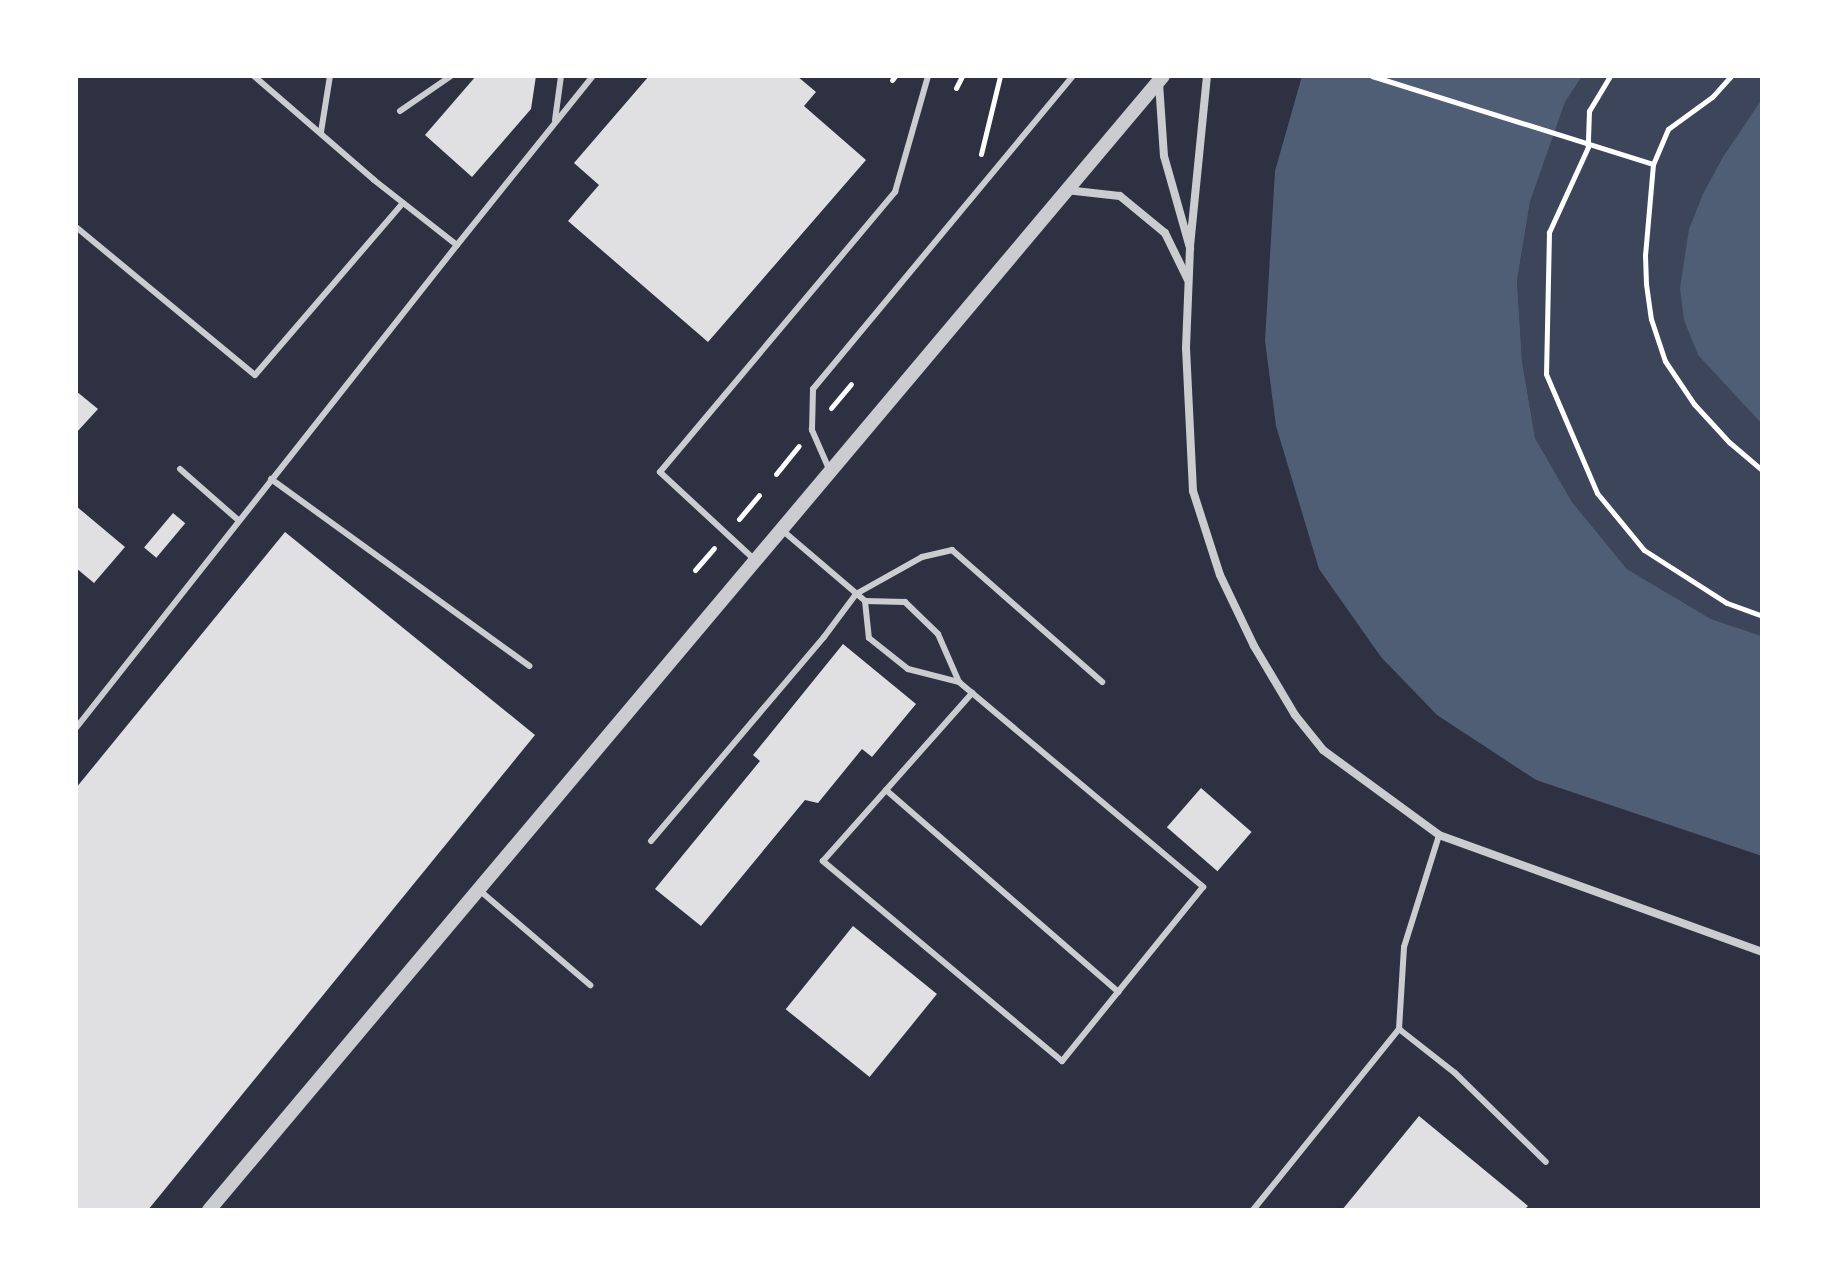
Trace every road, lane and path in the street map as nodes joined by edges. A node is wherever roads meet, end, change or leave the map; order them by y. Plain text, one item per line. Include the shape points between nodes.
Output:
1 (254, 76) edge
2 (330, 76) edge
3 (451, 76) edge
4 (561, 76) edge
5 (593, 76) edge
6 (928, 76) edge
7 (962, 76) edge
8 (1000, 76) edge
9 (1073, 76) edge
10 (1207, 76) edge
11 (1372, 76) edge
12 (1610, 76) edge
13 (1731, 76) edge
14 (1158, 78) edge
15 (956, 88) dead end
16 (400, 111) dead end
17 (554, 124) junction
18 (321, 132) junction
19 (1588, 147) junction
20 (979, 163) dead end
21 (1653, 164) junction
22 (1066, 190) junction
23 (403, 203) junction
24 (76, 227) edge
25 (457, 245) junction
26 (1190, 248) junction
27 (1189, 280) junction
28 (180, 469) dead end
29 (1762, 470) edge
30 (831, 472) junction
31 (271, 479) junction
32 (238, 520) junction
33 (782, 530) junction
34 (756, 561) junction
35 (856, 594) junction
36 (865, 601) junction
37 (1762, 616) edge
38 (529, 666) dead end
39 (959, 682) junction
40 (1102, 682) dead end
41 (972, 693) junction
42 (76, 728) edge
43 (886, 790) junction
44 (1439, 835) junction
45 (651, 841) dead end
46 (478, 889) junction
47 (1762, 952) edge
48 (590, 985) dead end
49 (1118, 992) junction
50 (1399, 1029) junction
51 (1546, 1162) dead end
52 (209, 1210) edge
53 (1253, 1210) edge

1 - 18 lane
2 - 18 lane
3 - 16 lane
4 - 17 lane
5 - 17 lane
6 - 34 lane via 895,192 660,472
7 - 15 path
8 - 20 path
9 - 30 lane via 813,389 812,430
10 - 26 street
11 - 19 path
12 - 19 path via 1589,111
13 - 21 path via 1668,129
14 - 22 street
14 - 26 street via 1164,156
17 - 25 lane
18 - 23 lane
19 - 21 path
19 - 37 path via 1549,232 1546,374 1597,493 1644,550 1727,603
21 - 29 path via 1646,284 1665,361 1694,404
22 - 27 street via 1120,196 1165,233
22 - 30 street
23 - 24 lane via 255,375
23 - 25 lane
25 - 31 lane
26 - 27 street
27 - 44 street via 1186,348 1193,491 1220,575 1254,646 1323,750
28 - 32 lane
30 - 33 street
31 - 32 lane
31 - 38 lane
32 - 42 lane
33 - 34 street
33 - 35 lane
34 - 46 street
35 - 36 lane
35 - 40 lane via 922,557 952,550
35 - 45 lane
36 - 39 lane via 905,602 938,634
36 - 39 lane via 869,638 908,669
39 - 41 lane
41 - 43 lane
41 - 49 lane via 1203,887
43 - 49 lane
43 - 49 lane via 823,861 1062,1061
44 - 47 street
44 - 50 lane via 1404,947
46 - 48 lane
46 - 52 street
50 - 51 lane via 1455,1073
50 - 53 lane

